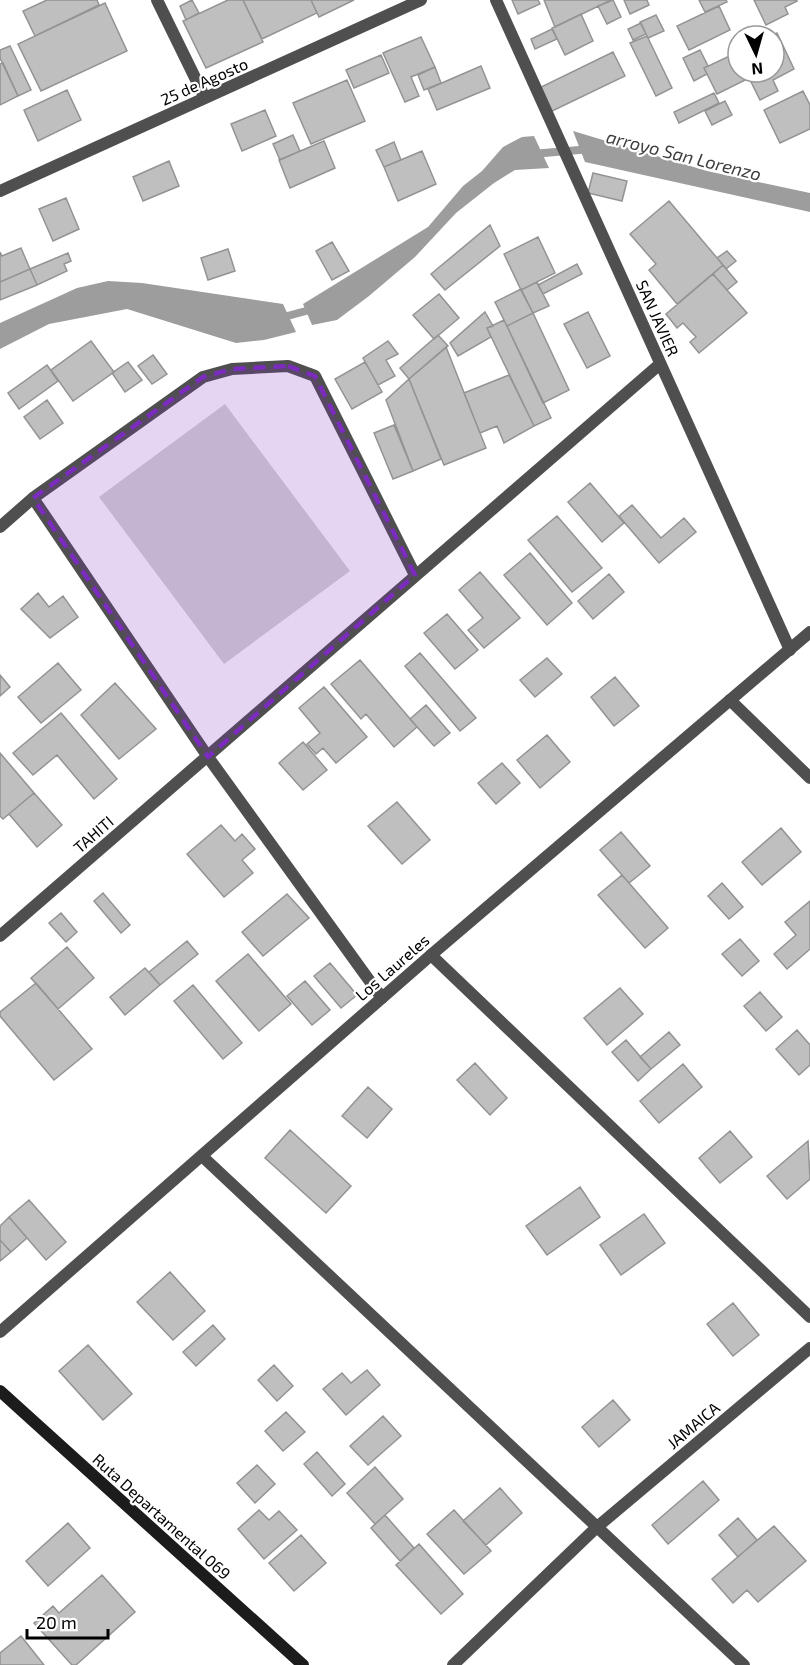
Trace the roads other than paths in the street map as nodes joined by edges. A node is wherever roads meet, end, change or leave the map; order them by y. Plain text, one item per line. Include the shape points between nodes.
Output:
1 (157, 0) edge
2 (421, 0) edge
3 (496, 0) edge
4 (205, 98) junction
5 (0, 191) edge
6 (660, 364) junction
7 (33, 498) junction
8 (0, 527) edge
9 (415, 575) junction
10 (810, 632) edge
11 (790, 650) junction
12 (730, 700) junction
13 (208, 757) junction
14 (810, 778) edge
15 (0, 936) edge
16 (431, 955) junction
17 (382, 998) junction
18 (203, 1157) junction
19 (810, 1317) edge
20 (0, 1332) edge
21 (810, 1348) edge
22 (0, 1391) edge
23 (597, 1527) junction
24 (303, 1665) edge
25 (453, 1665) edge
26 (744, 1665) edge

1 - 4 street
2 - 4 street, 25 de Agosto
3 - 6 street, SAN JAVIER
4 - 5 street, 25 de Agosto
6 - 9 street, TAHITI
6 - 11 street, SAN JAVIER
7 - 8 street
7 - 9 street via 203,377 232,369 288,366 315,376
7 - 13 street
9 - 13 street, TAHITI
10 - 11 street, Los Laureles
11 - 12 street, Los Laureles
12 - 14 street
12 - 16 street, Los Laureles
13 - 15 street, TAHITI
13 - 17 street
16 - 17 street, Los Laureles
16 - 19 street
17 - 18 street, Los Laureles
18 - 20 street, Los Laureles
18 - 23 street
21 - 23 street, JAMAICA
22 - 24 main road, Ruta Departamental 069
23 - 25 street, JAMAICA
23 - 26 street

